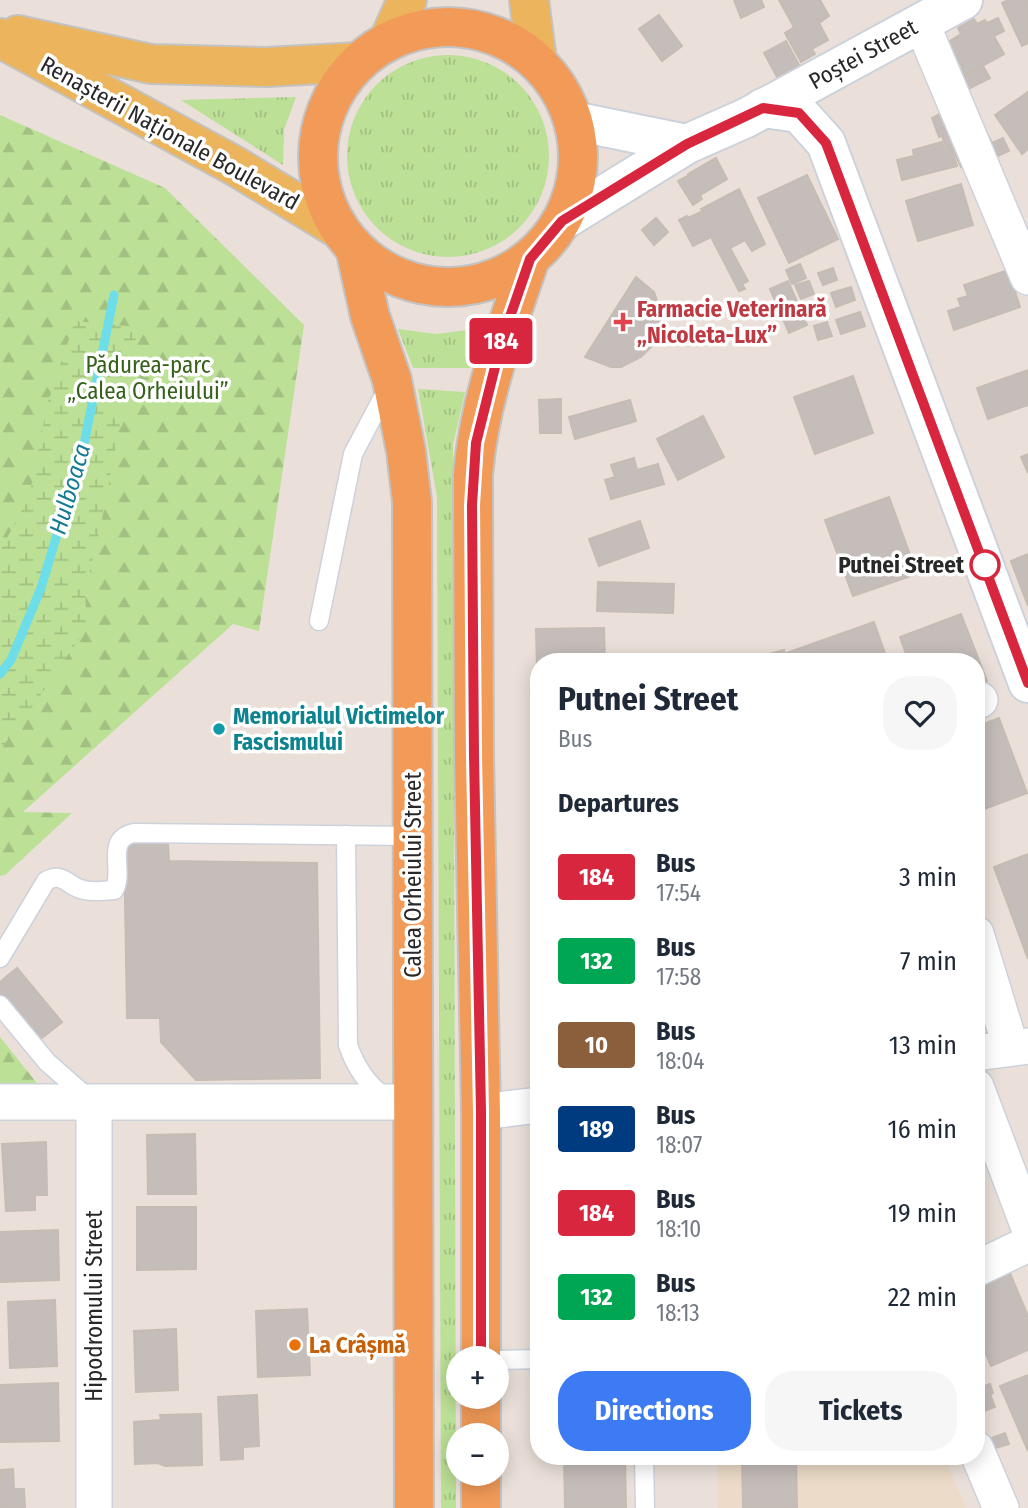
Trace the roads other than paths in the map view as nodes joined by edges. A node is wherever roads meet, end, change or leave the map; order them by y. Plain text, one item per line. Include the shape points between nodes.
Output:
1 (407, 0) edge
2 (529, 0) edge
3 (963, 0) edge
4 (921, 22) junction
5 (0, 31) edge
6 (0, 38) edge
7 (374, 51) junction
8 (537, 61) junction
9 (763, 108) junction
10 (574, 121) junction
11 (687, 144) junction
12 (562, 221) junction
13 (347, 239) junction
14 (530, 259) junction
15 (1028, 277) edge
16 (392, 380) junction
17 (319, 621) dead end
18 (1028, 683) edge
19 (346, 835) junction
20 (413, 836) junction
21 (0, 958) edge
22 (985, 958) edge
23 (0, 1006) edge
24 (1019, 1047) edge
25 (985, 1052) edge
26 (0, 1102) edge
27 (401, 1102) junction
28 (94, 1103) junction
29 (530, 1106) edge
30 (985, 1111) edge
31 (481, 1112) junction
32 (1028, 1225) edge
33 (1028, 1244) edge
34 (985, 1265) edge
35 (481, 1346) edge
36 (530, 1359) edge
37 (509, 1360) edge
38 (644, 1465) edge
39 (983, 1465) edge
40 (481, 1486) edge
41 (94, 1508) edge
42 (414, 1508) edge
43 (481, 1508) edge
44 (645, 1508) edge
45 (1002, 1508) edge

1 - 7 main road
2 - 8 main road
3 - 4 street, Poștei Street
4 - 9 street, Poștei Street
4 - 15 street
5 - 7 main road, Renașterii Naționale Boulevard via 151,64 267,67
6 - 13 main road, Renașterii Naționale Boulevard via 235,166
7 - 8 highway via 427,28 467,27 504,39
7 - 13 highway via 336,90 321,124 317,160 323,197
8 - 10 highway via 553,78
9 - 11 street, Poștei Street
9 - 18 street via 799,113 826,143
10 - 11 street
10 - 12 highway via 579,155 575,189
11 - 12 street, Poștei Street
12 - 14 highway
13 - 14 highway via 394,275 440,287 487,281
13 - 16 highway, Calea Orheiului Street
14 - 31 highway via 501,343 476,443 473,475
16 - 17 lane via 352,454
16 - 20 highway, Calea Orheiului Street via 412,502
19 - 20 lane
19 - 21 lane via 124,835 117,851 114,890 81,890 63,877 52,877
19 - 27 lane via 348,1045 370,1086
20 - 27 highway, Calea Orheiului Street
22 - 24 street
23 - 28 lane via 47,1062
24 - 25 street
26 - 28 street
27 - 28 street
27 - 42 highway, Calea Orheiului Street
28 - 41 street, Hipodromului Street
29 - 31 street
30 - 32 street
31 - 35 highway
33 - 34 street
36 - 37 lane
38 - 44 lane
39 - 45 street
40 - 43 highway

